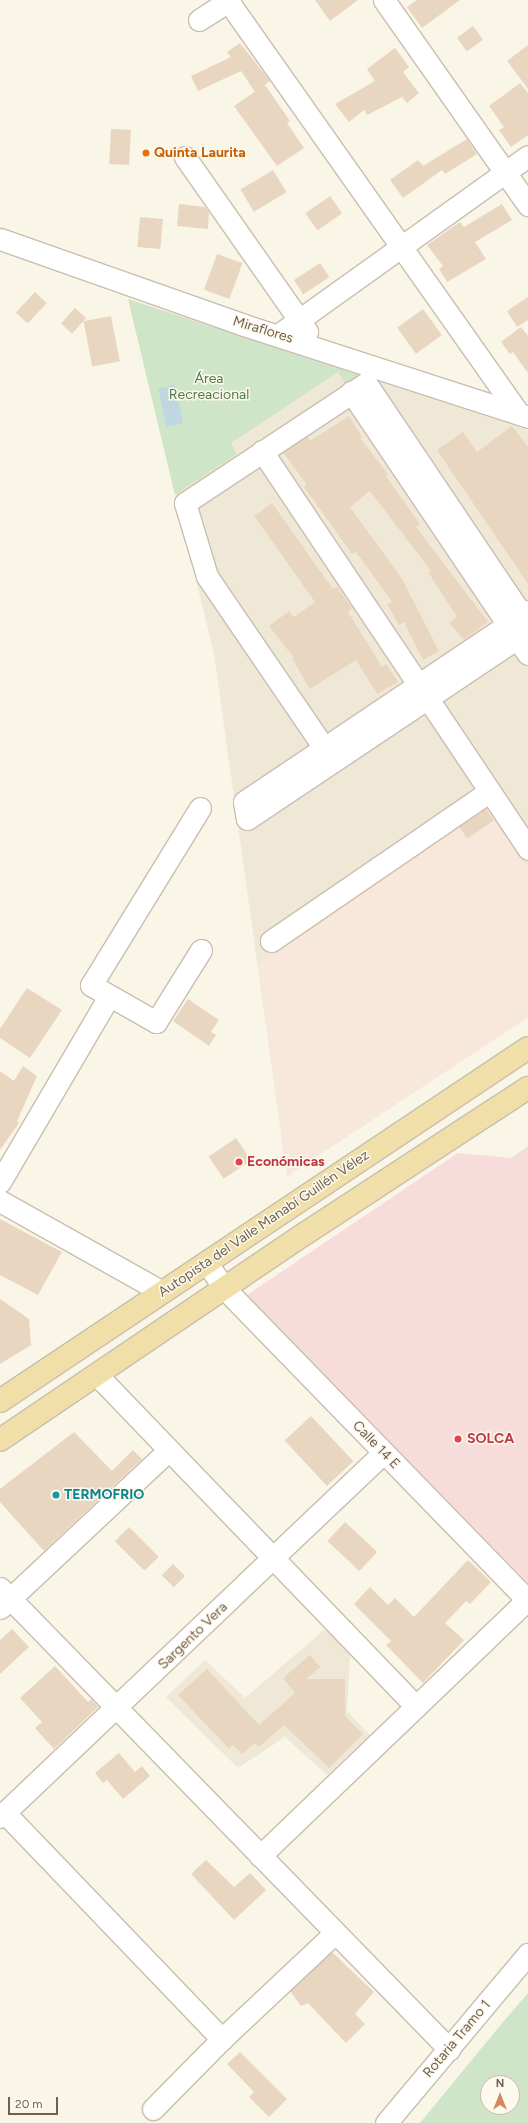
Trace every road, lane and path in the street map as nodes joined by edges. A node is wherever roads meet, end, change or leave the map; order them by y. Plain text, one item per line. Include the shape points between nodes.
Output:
1 (229, 0) edge
2 (384, 0) edge
3 (199, 20) dead end
4 (528, 156) edge
5 (185, 157) dead end
6 (505, 172) junction
7 (528, 205) edge
8 (0, 239) edge
9 (402, 245) junction
10 (300, 320) junction
11 (278, 335) junction
12 (320, 347) junction
13 (524, 415) edge
14 (262, 451) junction
15 (523, 628) edge
16 (423, 690) junction
17 (490, 791) junction
18 (200, 808) dead end
19 (528, 848) edge
20 (271, 941) dead end
21 (201, 950) dead end
22 (108, 996) junction
23 (528, 1048) edge
24 (528, 1088) edge
25 (0, 1182) edge
26 (0, 1201) edge
27 (206, 1262) junction
28 (224, 1288) junction
29 (162, 1292) junction
30 (97, 1375) junction
31 (0, 1401) edge
32 (0, 1440) edge
33 (168, 1451) junction
34 (383, 1453) junction
35 (273, 1559) junction
36 (3, 1599) edge
37 (527, 1600) edge
38 (416, 1707) junction
39 (117, 1708) junction
40 (2, 1814) edge
41 (260, 1856) junction
42 (334, 1933) junction
43 (528, 1954) edge
44 (222, 2039) junction
45 (449, 2049) junction
46 (153, 2109) dead end
47 (386, 2123) edge

1 - 3 street
1 - 9 street
2 - 6 street
4 - 6 street
5 - 10 street
6 - 7 street
6 - 9 street
8 - 11 street, Miraflores
9 - 10 street
9 - 13 street
10 - 11 street
10 - 12 street
11 - 12 street, Miraflores
12 - 13 street, Miraflores
14 - 15 street via 366,383
14 - 16 street
14 - 16 street via 185,503 207,576 328,754
15 - 16 street
16 - 17 street
17 - 19 street
17 - 20 street
18 - 22 street via 91,985
21 - 22 street via 156,1022
22 - 25 street
23 - 27 main road, Autopista del Valle Manabí Guillén Vélez
24 - 28 main road
26 - 29 street
27 - 28 street, Calle 14 E
27 - 29 main road, Autopista del Valle Manabí Guillén Vélez
28 - 30 main road
28 - 34 street, Calle 14 E
29 - 31 main road, Autopista del Valle Manabí Guillén Vélez
30 - 32 main road
30 - 33 street
33 - 35 street
33 - 36 street
34 - 35 street, Sargento Vera
34 - 37 street, Calle 14 E
35 - 38 street
35 - 39 street, Sargento Vera
36 - 39 street
37 - 38 street
38 - 41 street
39 - 40 street, Sargento Vera
39 - 41 street
40 - 44 street
41 - 42 street
42 - 44 street
42 - 45 street
43 - 45 street, Rotaria Tramo 1
44 - 46 street
45 - 47 street, Rotaria Tramo 1

